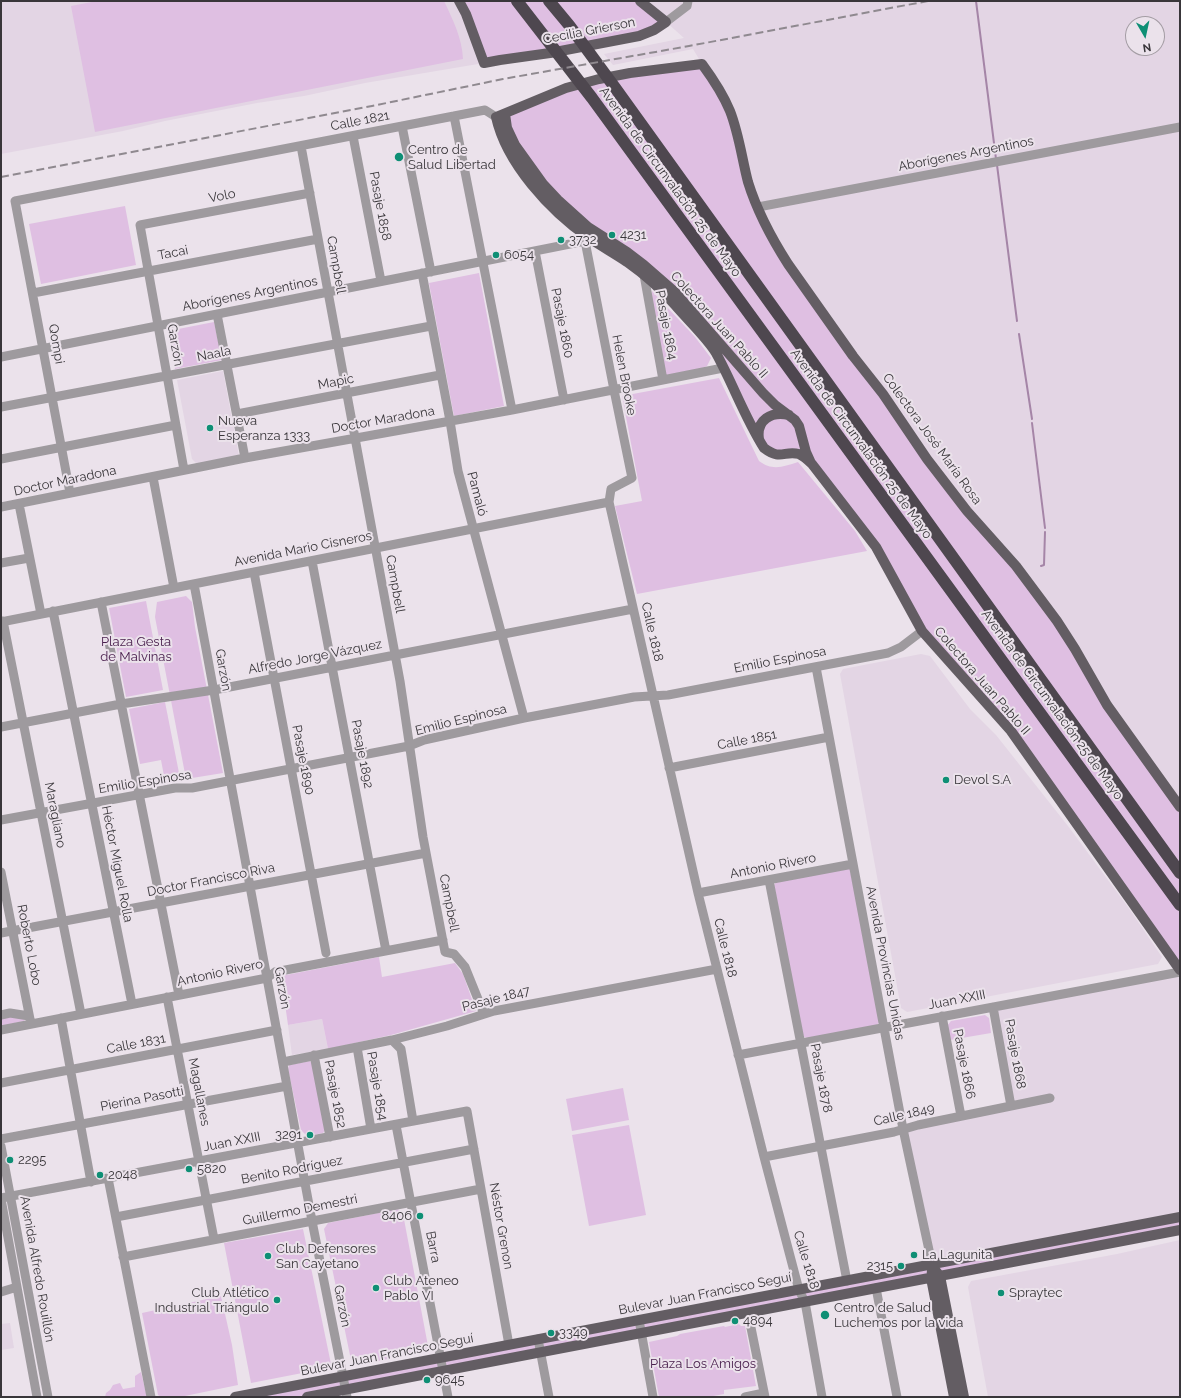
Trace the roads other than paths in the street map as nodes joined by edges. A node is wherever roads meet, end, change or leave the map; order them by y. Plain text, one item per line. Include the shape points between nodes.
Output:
1 (458, 1) edge
2 (517, 1) edge
3 (549, 1) edge
4 (640, 1) edge
5 (688, 1) edge
6 (666, 22) junction
7 (454, 116) junction
8 (500, 116) junction
9 (402, 126) junction
10 (1180, 127) edge
11 (353, 136) junction
12 (301, 146) junction
13 (310, 193) junction
14 (15, 201) joint
15 (758, 207) junction
16 (140, 225) joint
17 (590, 237) junction
18 (318, 239) junction
19 (535, 251) junction
20 (482, 261) junction
21 (148, 271) junction
22 (426, 272) junction
23 (644, 276) junction
24 (381, 281) junction
25 (328, 292) junction
26 (33, 294) junction
27 (217, 314) junction
28 (158, 326) junction
29 (431, 326) junction
30 (338, 344) junction
31 (44, 348) junction
32 (1, 357) edge
33 (227, 365) junction
34 (723, 368) junction
35 (440, 375) junction
36 (167, 376) junction
37 (663, 380) junction
38 (614, 390) junction
39 (346, 393) junction
40 (52, 398) junction
41 (564, 400) junction
42 (1, 407) edge
43 (512, 410) junction
44 (237, 414) junction
45 (789, 416) junction
46 (450, 421) junction
47 (176, 425) junction
48 (800, 434) junction
49 (356, 438) junction
50 (759, 441) junction
51 (61, 447) junction
52 (787, 454) junction
53 (245, 458) junction
54 (1, 459) edge
55 (812, 464) junction
56 (184, 470) junction
57 (153, 477) junction
58 (70, 493) junction
59 (609, 502) junction
60 (19, 504) junction
61 (1, 507) edge
62 (473, 529) junction
63 (375, 548) junction
64 (30, 558) junction
65 (312, 561) junction
66 (1, 564) edge
67 (254, 572) junction
68 (194, 584) junction
69 (174, 588) junction
70 (101, 602) junction
71 (633, 609) junction
72 (53, 611) junction
73 (42, 614) junction
74 (2, 621) edge
75 (922, 631) junction
76 (501, 635) junction
77 (395, 655) junction
78 (332, 667) junction
79 (816, 667) junction
80 (274, 678) junction
81 (214, 690) junction
82 (653, 696) junction
83 (121, 704) junction
84 (74, 713) junction
85 (524, 718) junction
86 (23, 723) junction
87 (1, 727) edge
88 (829, 737) junction
89 (410, 746) junction
90 (349, 758) junction
91 (669, 768) junction
92 (291, 769) junction
93 (231, 780) junction
94 (139, 794) junction
95 (92, 803) junction
96 (1180, 808) edge
97 (41, 813) junction
98 (1, 820) edge
99 (426, 853) junction
100 (369, 864) junction
101 (853, 864) junction
102 (1, 872) edge
103 (1180, 872) edge
104 (311, 874) junction
105 (769, 880) junction
106 (250, 886) junction
107 (698, 893) junction
108 (161, 903) junction
109 (1180, 905) edge
110 (113, 912) junction
111 (62, 921) junction
112 (13, 931) junction
113 (1, 933) edge
114 (443, 940) junction
115 (386, 951) junction
116 (326, 953) dead end
117 (717, 968) junction
118 (1180, 971) edge
119 (267, 978) junction
120 (179, 995) junction
121 (167, 997) junction
122 (132, 1004) junction
123 (993, 1007) junction
124 (81, 1014) junction
125 (484, 1014) junction
126 (1, 1015) edge
127 (942, 1016) junction
128 (61, 1018) junction
129 (30, 1020) junction
130 (884, 1027) junction
131 (1, 1030) edge
132 (277, 1030) junction
133 (392, 1040) junction
134 (801, 1043) junction
135 (357, 1047) junction
136 (177, 1049) junction
137 (314, 1055) junction
138 (738, 1055) junction
139 (282, 1062) junction
140 (70, 1070) junction
141 (1, 1083) edge
142 (287, 1086) junction
143 (1050, 1098) dead end
144 (188, 1104) junction
145 (1011, 1106) junction
146 (467, 1111) joint
147 (961, 1116) junction
148 (413, 1121) junction
149 (80, 1124) junction
150 (396, 1124) junction
151 (371, 1129) junction
152 (903, 1129) junction
153 (330, 1137) junction
154 (1, 1139) edge
155 (298, 1143) junction
156 (1, 1146) edge
157 (821, 1146) junction
158 (474, 1149) junction
159 (764, 1157) junction
160 (199, 1161) junction
161 (404, 1162) junction
162 (108, 1178) junction
163 (304, 1181) junction
164 (91, 1182) junction
165 (481, 1189) junction
166 (11, 1197) junction
167 (1, 1199) edge
168 (207, 1200) junction
169 (411, 1202) junction
170 (116, 1217) junction
171 (1180, 1217) edge
172 (312, 1221) junction
173 (1180, 1230) edge
174 (214, 1239) junction
175 (123, 1257) junction
176 (932, 1264) junction
177 (936, 1277) junction
178 (847, 1280) junction
179 (18, 1287) junction
180 (876, 1288) junction
181 (799, 1290) junction
182 (1, 1292) edge
183 (805, 1302) junction
184 (748, 1313) junction
185 (639, 1320) junction
186 (641, 1333) junction
187 (538, 1339) junction
188 (509, 1345) junction
189 (541, 1352) junction
190 (440, 1358) junction
191 (443, 1371) junction
192 (343, 1376) junction
193 (347, 1393) edge
194 (764, 1395) edge
195 (37, 1397) edge
196 (48, 1397) edge
197 (152, 1397) edge
198 (235, 1397) edge
199 (307, 1397) edge
200 (448, 1397) edge
201 (549, 1397) edge
202 (653, 1397) edge
203 (745, 1397) edge
204 (822, 1397) edge
205 (897, 1397) edge
206 (954, 1397) edge
207 (964, 1397) edge

1 - 6 main road, Cecilia Grierson via 466,14 484,63 639,36
2 - 109 highway, Avenida de Circunvalación 25 de Mayo via 592,98
3 - 103 highway, Avenida de Circunvalación 25 de Mayo via 616,89
4 - 6 main road
5 - 6 street, Cecilia Grierson via 687,6
7 - 8 street, Calle 1821 via 485,110
7 - 9 street, Calle 1821
7 - 20 street
8 - 15 main road, Colectora José María Rosa via 566,88 599,79 702,64 730,111 748,183
8 - 17 main road, Colectora Juan Pablo II via 515,145 543,184 574,215
9 - 11 street, Calle 1821
9 - 22 street, Pamaló
10 - 15 street, Aborígenes Argentinos
11 - 12 street, Calle 1821
11 - 24 street, Pasaje 1858
12 - 13 street, Campbell
12 - 14 street, Calle 1821
13 - 16 street, Volo
13 - 18 street, Campbell
14 - 26 street, Qompi
15 - 96 main road, Colectora José María Rosa via 788,264 927,459 1016,566 1057,621 1107,705
16 - 21 street, Garzón
17 - 19 street, Aborígenes Argentinos
17 - 23 main road, Colectora Juan Pablo II
17 - 38 street, Helen Brooke
17 - 45 main road, Colectora Juan Pablo II via 627,252 675,292 763,393
18 - 21 street, Tacai
18 - 25 street, Campbell
19 - 20 street, Aborígenes Argentinos
19 - 41 street, Pasaje 1860
20 - 22 street, Aborígenes Argentinos
20 - 43 street
21 - 26 street, Tacai
21 - 28 street, Garzón
22 - 24 street, Aborígenes Argentinos
22 - 29 street, Pamaló
23 - 34 main road, Colectora Juan Pablo II via 702,335
23 - 37 street, Pasaje 1864
24 - 25 street, Aborígenes Argentinos
25 - 27 street, Aborígenes Argentinos
25 - 30 street, Campbell
26 - 31 street, Qompi
27 - 28 street, Aborígenes Argentinos
27 - 33 street
28 - 31 street, Aborígenes Argentinos
28 - 36 street, Garzón
29 - 30 street, Naala
29 - 35 street, Pamaló
30 - 33 street, Naala
30 - 39 street, Campbell
31 - 32 street, Aborígenes Argentinos
31 - 40 street, Qompi
33 - 36 street, Naala
33 - 44 street
34 - 37 street, Doctor Maradona
34 - 50 main road, Colectora Juan Pablo II
35 - 39 street, Mapic
35 - 46 street, Pamaló
36 - 40 street, Naala
36 - 47 street, Garzón
37 - 38 street, Doctor Maradona
38 - 41 street, Doctor Maradona
38 - 59 street, Helen Brooke via 632,478 610,489
39 - 44 street, Mapic
39 - 49 street, Campbell
40 - 42 street, Naala
40 - 51 street, Qompi
41 - 43 street, Doctor Maradona
43 - 46 street, Doctor Maradona
44 - 53 street
45 - 48 main road, Colectora Juan Pablo II via 799,426
45 - 50 main road via 781,413 772,414 765,419 760,425
46 - 49 street, Doctor Maradona
46 - 62 street, Pamaló via 458,471
47 - 51 street
47 - 56 street, Garzón
48 - 52 main road via 797,446
48 - 55 main road, Colectora Juan Pablo II
49 - 53 street, Doctor Maradona
49 - 63 street, Campbell
50 - 52 main road, Colectora Juan Pablo II via 770,454
51 - 54 street
51 - 58 street, Qompi
52 - 55 main road, Colectora Juan Pablo II via 798,454
53 - 56 street, Doctor Maradona
55 - 75 main road, Colectora Juan Pablo II via 876,547
56 - 57 street, Doctor Maradona
57 - 58 street, Doctor Maradona
57 - 69 street
58 - 60 street, Doctor Maradona
59 - 62 street, Avenida Mario Cisneros
59 - 71 street, Calle 1818
60 - 61 street, Doctor Maradona
60 - 64 street
62 - 63 street, Avenida Mario Cisneros
62 - 76 street, Pamaló
63 - 65 street, Avenida Mario Cisneros
63 - 77 street, Campbell
64 - 66 street
64 - 73 street
65 - 67 street, Avenida Mario Cisneros
65 - 78 street, Pasaje 1892
67 - 68 street, Avenida Mario Cisneros
67 - 80 street, Pasaje 1890
68 - 69 street, Avenida Mario Cisneros
68 - 81 street, Garzón
69 - 70 street, Avenida Mario Cisneros
70 - 72 street, Avenida Mario Cisneros
70 - 83 street
71 - 76 street, Alfredo Jorge Vázquez
71 - 82 street, Calle 1818
72 - 73 street, Avenida Mario Cisneros
72 - 84 street, Héctor Miguel Rolla
73 - 74 street, Avenida Mario Cisneros
74 - 86 street, Maragliano
75 - 79 street, Emilio Espinosa via 901,647 888,653
75 - 118 main road, Colectora Juan Pablo II via 1011,731
76 - 77 street, Alfredo Jorge Vázquez
76 - 85 street, Pamaló
77 - 78 street, Alfredo Jorge Vázquez
77 - 89 street, Campbell
78 - 80 street, Alfredo Jorge Vázquez
78 - 90 street, Pasaje 1892
79 - 82 street, Emilio Espinosa
79 - 88 street, Avenida Provincias Unidas
80 - 81 street, Alfredo Jorge Vázquez
80 - 92 street, Pasaje 1890
81 - 83 street, Alfredo Jorge Vázquez
81 - 93 street, Garzón
82 - 85 street, Emilio Espinosa via 634,697
82 - 91 street, Calle 1818
83 - 84 street, Alfredo Jorge Vázquez
83 - 94 street
84 - 86 street, Alfredo Jorge Vázquez
84 - 95 street, Héctor Miguel Rolla
85 - 89 street, Emilio Espinosa via 424,740
86 - 87 street, Alfredo Jorge Vázquez
86 - 97 street, Maragliano
88 - 91 street, Calle 1851
88 - 101 street, Avenida Provincias Unidas
89 - 90 street, Emilio Espinosa
89 - 99 street, Campbell
90 - 92 street, Emilio Espinosa
90 - 100 street, Pasaje 1892
91 - 107 street, Calle 1818
92 - 93 street, Emilio Espinosa
92 - 104 street, Pasaje 1890
93 - 94 street, Emilio Espinosa via 192,788
93 - 106 street, Garzón
94 - 95 street, Emilio Espinosa
94 - 108 street
95 - 97 street, Emilio Espinosa
95 - 110 street, Héctor Miguel Rolla
97 - 98 street, Emilio Espinosa
97 - 111 street, Maragliano
99 - 100 street, Doctor Francisco Riva
99 - 114 street, Campbell
100 - 104 street, Doctor Francisco Riva
100 - 115 street, Pasaje 1892
101 - 105 street, Antonio Rivero
101 - 130 street, Avenida Provincias Unidas
102 - 112 street, Roberto Lobo
104 - 106 street, Doctor Francisco Riva
104 - 116 street, Pasaje 1890
105 - 107 street, Antonio Rivero
105 - 134 street, Pasaje 1878
106 - 108 street, Doctor Francisco Riva
106 - 119 street, Garzón
107 - 117 street, Calle 1818
108 - 110 street, Doctor Francisco Riva
108 - 120 street
110 - 111 street, Doctor Francisco Riva
110 - 122 street, Héctor Miguel Rolla
111 - 112 street, Doctor Francisco Riva
111 - 124 street, Maragliano
112 - 113 street, Doctor Francisco Riva
112 - 129 street, Roberto Lobo
114 - 115 street, Antonio Rivero
114 - 125 street, Campbell via 445,952 454,954 466,967
115 - 119 street, Antonio Rivero via 275,972
117 - 125 street, Pasaje 1847
117 - 138 street, Calle 1818
118 - 123 street, Juan XXIII
119 - 120 street, Antonio Rivero
119 - 132 street, Garzón
120 - 121 street, Antonio Rivero
121 - 122 street, Antonio Rivero
121 - 136 street, Magallanes
122 - 124 street, Antonio Rivero
123 - 127 street, Juan XXIII
123 - 145 street, Pasaje 1868
124 - 128 street, Antonio Rivero
125 - 133 street, Pasaje 1847
126 - 129 street, Antonio Rivero via 10,1013
127 - 130 street, Juan XXIII
127 - 147 street, Pasaje 1866
128 - 129 street, Antonio Rivero
128 - 140 street
129 - 131 street, Antonio Rivero
130 - 134 street, Juan XXIII
130 - 152 street, Avenida Provincias Unidas
132 - 136 street, Calle 1831
132 - 139 street, Garzón
133 - 135 street, Pasaje 1847
133 - 148 street via 401,1049
134 - 138 street, Juan XXIII
134 - 157 street, Pasaje 1878
135 - 137 street, Pasaje 1847
135 - 151 street, Pasaje 1854
136 - 140 street, Calle 1831
136 - 144 street, Magallanes
137 - 139 street, Pasaje 1847
137 - 153 street, Pasaje 1852
138 - 159 street, Calle 1818
139 - 142 street, Garzón
140 - 141 street, Calle 1831
140 - 149 street
142 - 144 street, Pierina Pasotti
142 - 155 street, Garzón
143 - 145 street, Calle 1849
144 - 149 street, Pierina Pasotti
144 - 160 street, Magallanes
145 - 147 street, Calle 1849
146 - 148 street, Juan XXIII
146 - 158 street, Néstor Grenon
147 - 152 street, Calle 1849
148 - 150 street, Juan XXIII
149 - 154 street, Pierina Pasotti
149 - 164 street
150 - 151 street, Juan XXIII
150 - 161 street, Barra
151 - 153 street, Juan XXIII
152 - 157 street, Calle 1849
152 - 176 street, Avenida Provincias Unidas
153 - 155 street, Juan XXIII
155 - 160 street, Juan XXIII
155 - 163 street, Garzón
156 - 166 street, Avenida Alfredo Rouillón
157 - 159 street, Calle 1849
157 - 178 street, Pasaje 1878
158 - 161 street, Benito Rodríguez
158 - 165 street, Néstor Grenon
159 - 181 street, Calle 1818
160 - 162 street, Juan XXIII
160 - 168 street, Magallanes
161 - 163 street, Benito Rodríguez
161 - 169 street, Barra
162 - 164 street, Juan XXIII
162 - 170 street
163 - 168 street, Benito Rodríguez
163 - 172 street, Garzón
164 - 166 street, Juan XXIII
165 - 169 street, Guillermo Demestri
165 - 188 street, Néstor Grenon
166 - 167 street, Juan XXIII
166 - 196 street, Avenida Alfredo Rouillón
167 - 179 street, Avenida Alfredo Rouillón
168 - 170 street, Benito Rodríguez
168 - 174 street, Magallanes
169 - 172 street, Guillermo Demestri
169 - 190 street, Barra
170 - 175 street
171 - 176 main road, Bulevar Juan Francisco Seguí
172 - 174 street, Guillermo Demestri
172 - 192 street, Garzón
173 - 177 main road, Bulevar Juan Francisco Seguí
174 - 175 street, Guillermo Demestri
175 - 197 street
176 - 177 main road, Avenida Provincias Unidas
176 - 178 main road, Bulevar Juan Francisco Seguí
177 - 180 main road, Bulevar Juan Francisco Seguí
177 - 206 main road, Avenida Provincias Unidas
177 - 207 main road, Avenida Provincias Unidas
178 - 181 main road, Bulevar Juan Francisco Seguí
179 - 182 street
179 - 195 street, Avenida Alfredo Rouillón
180 - 183 main road, Bulevar Juan Francisco Seguí
180 - 205 street
181 - 183 street, Calle 1818
181 - 185 main road, Bulevar Juan Francisco Seguí
183 - 184 main road, Bulevar Juan Francisco Seguí
183 - 204 street, Calle 1818
184 - 186 main road, Bulevar Juan Francisco Seguí
184 - 194 street
185 - 186 street
185 - 187 main road, Bulevar Juan Francisco Seguí
186 - 189 main road, Bulevar Juan Francisco Seguí
186 - 202 street
187 - 188 main road, Bulevar Juan Francisco Seguí
187 - 189 street
188 - 190 main road, Bulevar Juan Francisco Seguí
189 - 191 main road, Bulevar Juan Francisco Seguí
189 - 201 street
190 - 191 street, Barra
190 - 192 main road, Bulevar Juan Francisco Seguí
191 - 193 main road, Bulevar Juan Francisco Seguí
191 - 200 street, Barra
192 - 193 street, Garzón
192 - 198 main road, Bulevar Juan Francisco Seguí
193 - 199 main road, Bulevar Juan Francisco Seguí
194 - 203 street

